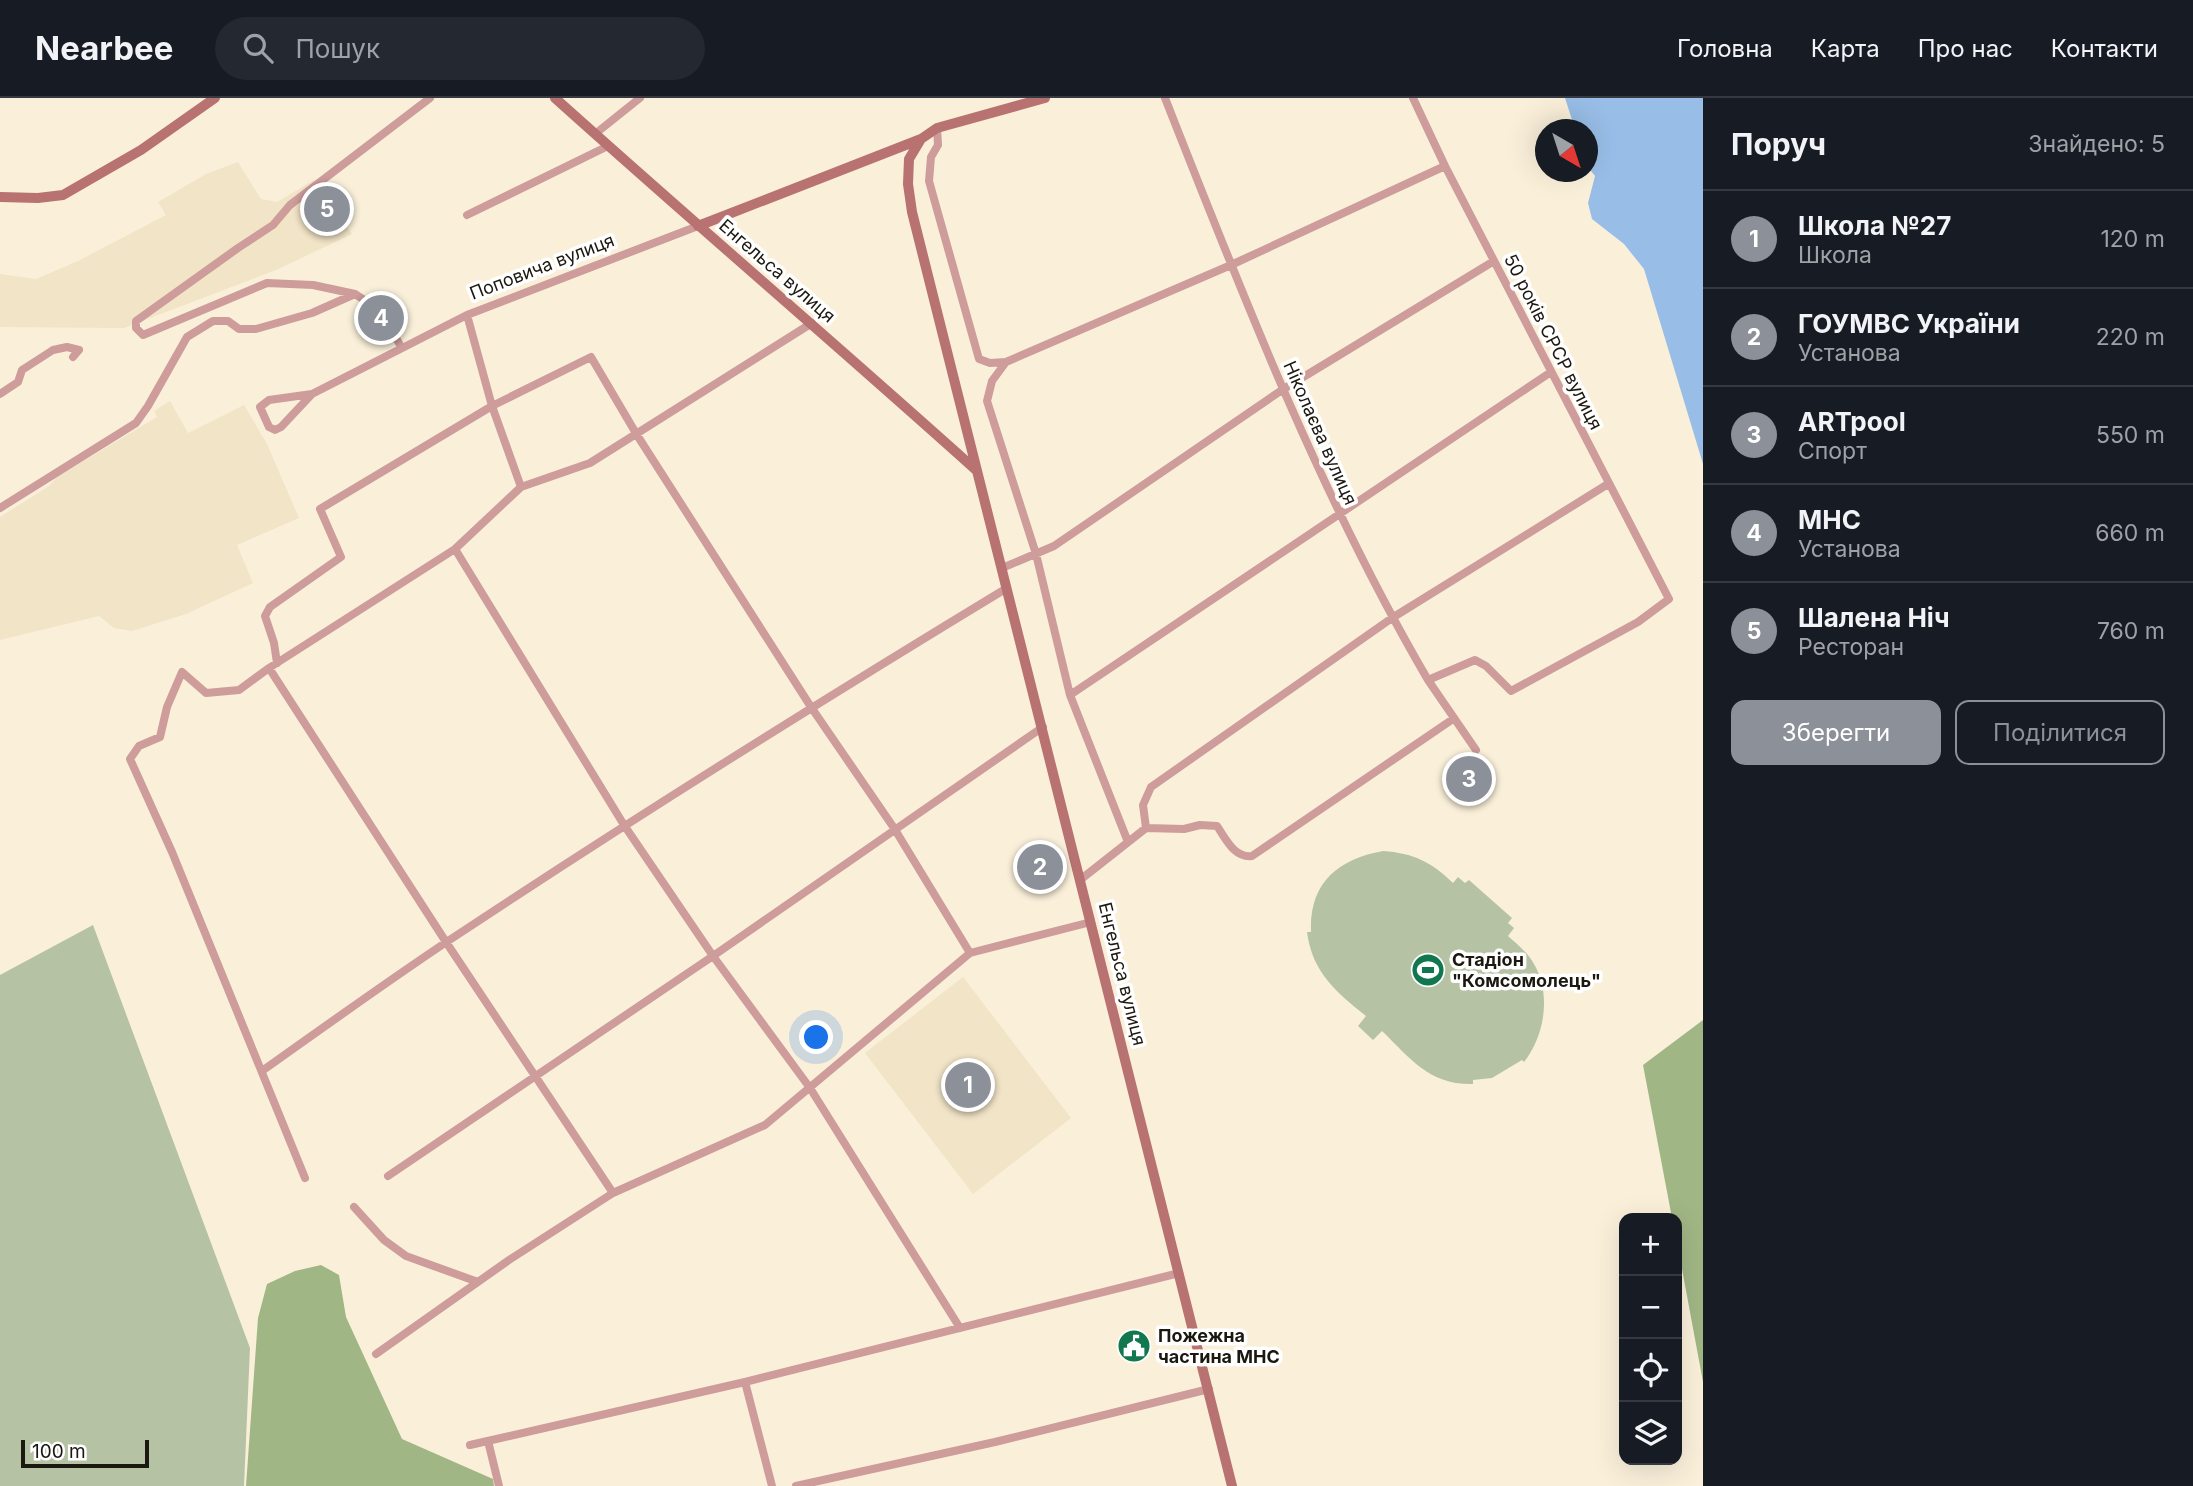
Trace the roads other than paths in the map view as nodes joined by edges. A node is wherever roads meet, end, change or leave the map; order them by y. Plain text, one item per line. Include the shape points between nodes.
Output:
1 (215, 98) edge
2 (430, 98) edge
3 (555, 98) edge
4 (640, 98) edge
5 (1045, 98) edge
6 (1165, 98) edge
7 (1413, 98) edge
8 (937, 128) junction
9 (595, 134) junction
10 (921, 139) junction
11 (608, 146) junction
12 (1445, 166) junction
13 (0, 197) edge
14 (467, 215) dead end
15 (698, 226) junction
16 (1494, 261) junction
17 (1231, 265) junction
18 (355, 294) junction
19 (467, 315) junction
20 (812, 323) junction
21 (401, 347) junction
22 (73, 357) dead end
23 (1006, 362) junction
24 (1551, 372) junction
25 (1282, 390) junction
26 (0, 394) edge
27 (312, 394) junction
28 (492, 406) junction
29 (637, 435) junction
30 (976, 470) junction
31 (1608, 484) junction
32 (521, 486) junction
33 (0, 508) edge
34 (1338, 514) junction
35 (455, 549) junction
36 (1036, 554) junction
37 (1002, 568) junction
38 (1007, 588) junction
39 (1392, 618) junction
40 (277, 663) junction
41 (269, 668) junction
42 (1428, 680) junction
43 (1070, 695) junction
44 (811, 707) junction
45 (1453, 719) junction
46 (1043, 727) junction
47 (1476, 750) dead end
48 (625, 825) junction
49 (894, 828) junction
50 (1146, 828) junction
51 (1128, 842) junction
52 (1080, 880) junction
53 (1091, 922) junction
54 (446, 942) junction
55 (970, 953) junction
56 (713, 956) junction
57 (262, 1071) junction
58 (534, 1076) junction
59 (810, 1088) junction
60 (388, 1176) dead end
61 (305, 1178) dead end
62 (613, 1193) junction
63 (354, 1208) dead end
64 (1179, 1273) junction
65 (478, 1282) junction
66 (960, 1328) junction
67 (376, 1354) dead end
68 (745, 1382) junction
69 (1209, 1390) junction
70 (488, 1441) junction
71 (470, 1446) dead end
72 (499, 1486) edge
73 (772, 1486) edge
74 (796, 1486) edge
75 (1232, 1486) edge

1 - 13 street via 141,150 63,195
2 - 18 street via 290,205 274,226 136,320 136,328 143,335 267,283 313,285
3 - 9 street, Енгельса вулиця
4 - 9 street
5 - 8 street
6 - 17 street, Ніколаєва вулиця
7 - 12 street, 50 років СРСР вулиця
8 - 10 street
8 - 23 street via 939,145 931,157 929,181 979,359
9 - 11 street, Енгельса вулиця
10 - 15 street
10 - 30 street, Енгельса вулиця via 909,159 912,212
11 - 14 street
11 - 15 street, Енгельса вулиця
12 - 16 street, 50 років СРСР вулиця
12 - 17 street
15 - 19 street, Поповича вулиця
15 - 20 street, Енгельса вулиця
16 - 24 street, 50 років СРСР вулиця
16 - 25 street
17 - 23 street
17 - 25 street, Ніколаєва вулиця
18 - 21 street via 387,320
18 - 33 street via 312,313 256,329 213,321 187,337 136,423
19 - 21 street, Поповича вулиця
19 - 28 street
20 - 29 street
20 - 30 street, Енгельса вулиця
21 - 27 street, Поповича вулиця
22 - 26 street via 79,350 53,350 22,370 18,382
23 - 36 street via 992,381 987,401
24 - 31 street, 50 років СРСР вулиця
24 - 34 street
25 - 34 street, Ніколаєва вулиця
25 - 36 street via 1054,547
27 - 27 street, Поповича вулиця via 270,400 260,407 269,427 281,427
28 - 29 street via 591,357
28 - 32 street
28 - 40 street via 320,509 341,557 270,607 265,616
29 - 32 street via 590,463
29 - 44 street
30 - 37 street, Енгельса вулиця
31 - 39 street
31 - 42 street, 50 років СРСР вулиця via 1669,598 1638,621 1511,691 1475,660
32 - 35 street
34 - 39 street, Ніколаєва вулиця
34 - 43 street
35 - 40 street
35 - 48 street
36 - 37 street
36 - 43 street
37 - 38 street, Енгельса вулиця
38 - 44 street
38 - 46 street, Енгельса вулиця
39 - 42 street, Ніколаєва вулиця
39 - 50 street via 1151,787 1143,806
40 - 41 street
41 - 54 street
41 - 57 street via 239,690 206,693 182,672 160,737 139,746 130,759
42 - 45 street, Ніколаєва вулиця
43 - 51 street
44 - 48 street
44 - 49 street
45 - 47 street, Ніколаєва вулиця
45 - 50 street via 1252,856 1237,853 1217,826
46 - 49 street
46 - 52 street, Енгельса вулиця
48 - 54 street
48 - 56 street
49 - 55 street
49 - 56 street
50 - 51 street
51 - 52 street
52 - 53 street, Енгельса вулиця
53 - 55 street
53 - 64 street, Енгельса вулиця
54 - 57 street
54 - 58 street
55 - 59 street
56 - 58 street
56 - 59 street
57 - 61 street
58 - 60 street
58 - 62 street
59 - 62 street via 765,1125
59 - 66 street
62 - 65 street
63 - 65 street via 406,1256
64 - 66 street
64 - 69 street, Енгельса вулиця
65 - 67 street
66 - 68 street
68 - 70 street
68 - 73 street
69 - 74 street
69 - 75 street, Енгельса вулиця
70 - 71 street
70 - 72 street

